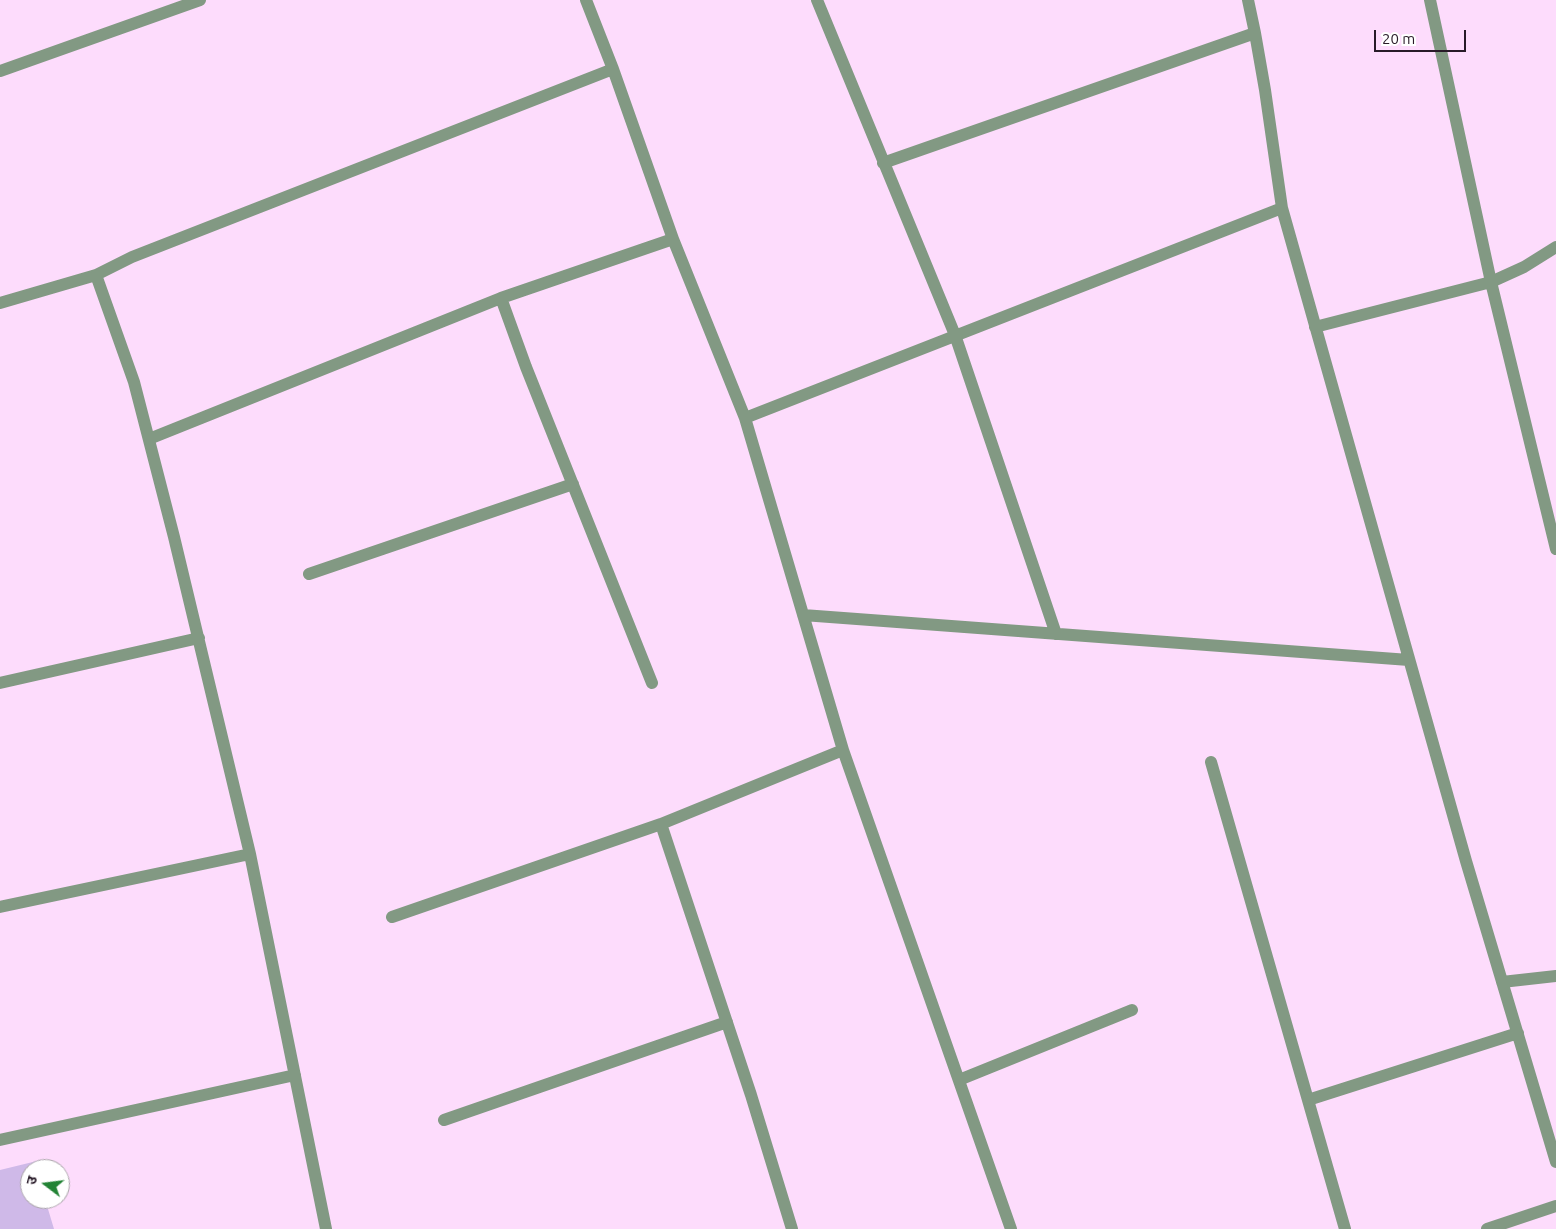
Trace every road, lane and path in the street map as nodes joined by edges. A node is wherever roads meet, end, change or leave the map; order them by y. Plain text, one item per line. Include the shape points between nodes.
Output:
1 (200, 0) edge
2 (586, 0) edge
3 (817, 0) edge
4 (1248, 0) edge
5 (1430, 0) edge
6 (1255, 33) junction
7 (613, 69) junction
8 (0, 72) edge
9 (883, 162) junction
10 (1282, 208) junction
11 (673, 239) junction
12 (1556, 247) edge
13 (96, 275) junction
14 (1491, 282) junction
15 (501, 298) junction
16 (0, 303) edge
17 (1315, 327) junction
18 (955, 335) junction
19 (744, 418) junction
20 (149, 439) junction
21 (573, 484) junction
22 (1556, 549) edge
23 (309, 574) dead end
24 (803, 616) junction
25 (1056, 634) junction
26 (198, 638) junction
27 (1409, 660) junction
28 (0, 683) edge
29 (652, 683) dead end
30 (843, 750) junction
31 (1211, 762) dead end
32 (661, 824) junction
33 (250, 854) junction
34 (0, 907) edge
35 (392, 917) dead end
36 (1556, 976) edge
37 (1502, 982) junction
38 (1132, 1010) dead end
39 (727, 1022) junction
40 (1518, 1033) junction
41 (294, 1075) junction
42 (959, 1080) junction
43 (1308, 1100) junction
44 (444, 1120) dead end
45 (0, 1140) edge
46 (1556, 1162) edge
47 (1556, 1206) edge
48 (788, 1228) edge
49 (326, 1229) edge
50 (1011, 1229) edge
51 (1345, 1229) edge
52 (1487, 1229) edge

1 - 8 street
2 - 7 street
3 - 9 street
4 - 6 street
5 - 14 street
6 - 9 street
6 - 10 street
7 - 11 street
7 - 13 street via 132,257
9 - 18 street
10 - 17 street
10 - 18 street
11 - 15 street
11 - 19 street
12 - 14 street
13 - 16 street
13 - 20 street via 134,382
14 - 17 street
14 - 22 street
15 - 20 street
15 - 21 street
17 - 27 street
18 - 19 street
18 - 25 street
19 - 24 street
20 - 26 street
21 - 23 street
21 - 29 street
24 - 25 street
24 - 30 street
25 - 27 street
26 - 28 street
26 - 33 street
27 - 37 street
30 - 32 street
30 - 42 street
31 - 43 street
32 - 35 street
32 - 39 street
33 - 34 street
33 - 41 street
36 - 37 street
37 - 40 street
38 - 42 street
39 - 44 street
39 - 48 street
40 - 43 street
40 - 46 street
41 - 45 street
41 - 49 street
42 - 50 street
43 - 51 street
47 - 52 street

